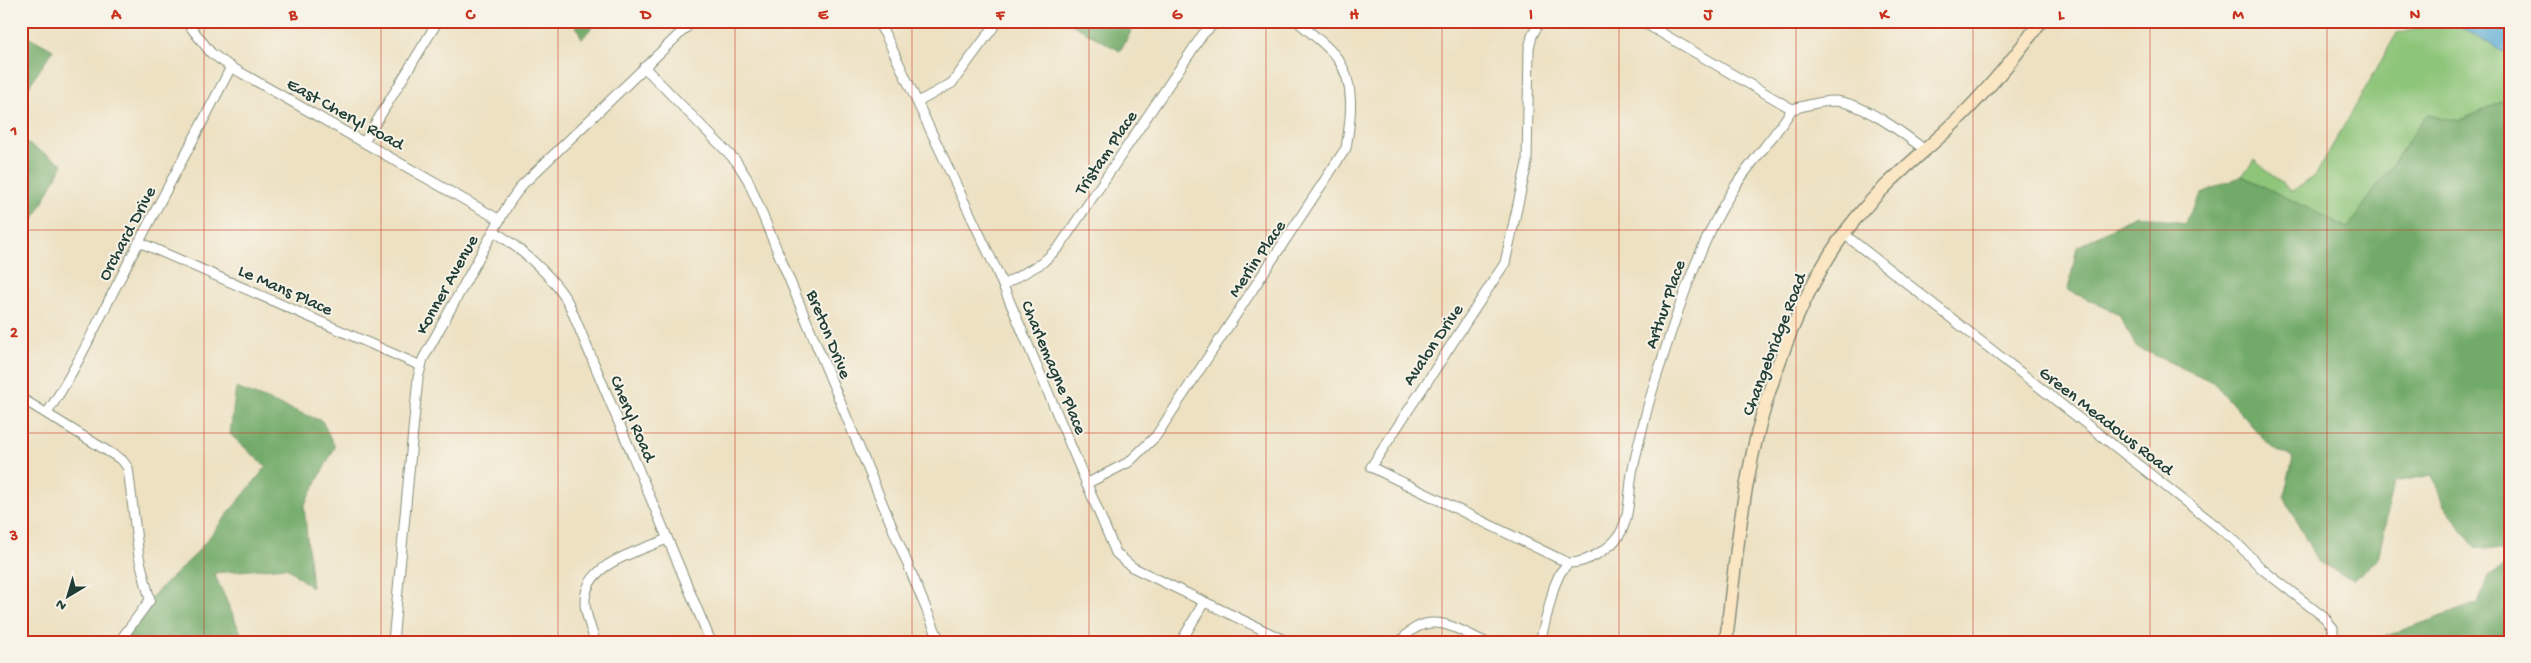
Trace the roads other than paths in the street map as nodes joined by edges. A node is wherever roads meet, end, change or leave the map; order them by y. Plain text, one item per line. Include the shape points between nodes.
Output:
1 (186, 21) edge
2 (438, 21) edge
3 (693, 21) edge
4 (877, 21) edge
5 (998, 21) edge
6 (1217, 21) edge
7 (1297, 21) edge
8 (1540, 21) edge
9 (1641, 21) edge
10 (2041, 21) edge
11 (232, 67) junction
12 (644, 68) junction
13 (918, 102) junction
14 (1792, 109) junction
15 (364, 142) junction
16 (1925, 150) junction
17 (500, 220) junction
18 (494, 231) junction
19 (1844, 234) junction
20 (139, 242) junction
21 (1003, 284) junction
22 (421, 366) junction
23 (21, 398) edge
24 (46, 413) junction
25 (1086, 484) junction
26 (667, 539) junction
27 (1568, 563) junction
28 (1204, 602) junction
29 (119, 642) edge
30 (393, 642) edge
31 (596, 642) edge
32 (710, 642) edge
33 (940, 642) edge
34 (1180, 642) edge
35 (1288, 642) edge
36 (1400, 642) edge
37 (1485, 642) edge
38 (1540, 642) edge
39 (1726, 642) edge
40 (2332, 642) edge

1 - 11 street, East Cheryl Road via 211,53
2 - 15 street
3 - 12 street, Konner Avenue
4 - 13 street, Charlemagne Place
5 - 13 street via 952,83
6 - 21 street, Tristam Place via 1203,34 1059,247 1042,263
7 - 25 street, Merlin Place via 1333,53 1347,76 1351,110 1346,148 1156,436 1130,462
8 - 27 street, Avalon Drive via 1529,49 1528,163 1505,263 1371,467
9 - 14 street
10 - 16 main road, Changebridge Road via 1995,78
11 - 15 street, East Cheryl Road
11 - 20 street, Orchard Drive
12 - 17 street, Konner Avenue via 522,185
12 - 33 street, Breton Drive via 736,161 748,180
13 - 21 street, Charlemagne Place
14 - 16 street via 1833,101 1852,105 1901,132
14 - 27 street, Arthur Place via 1734,188 1700,251 1646,414 1622,530 1604,550
15 - 17 street, East Cheryl Road
16 - 19 main road, Changebridge Road via 1867,206
17 - 18 street, Konner Avenue
18 - 22 street, Konner Avenue
18 - 26 street, Cheryl Road via 525,254 558,287 569,304
19 - 39 main road, Changebridge Road via 1811,286 1767,404 1746,486
19 - 40 street, Green Meadows Road via 2233,540 2262,569 2325,618 2333,628
20 - 22 street, Le Mans Place
20 - 24 street, Orchard Drive via 63,390
21 - 25 street, Charlemagne Place
22 - 30 street, Konner Avenue
23 - 24 street
24 - 29 street via 122,460 128,468 138,557 150,600
25 - 28 street, Charlemagne Place via 1116,554 1132,567
26 - 31 street via 608,564 590,583 585,604
26 - 32 street, Cheryl Road
27 - 38 street via 1554,587
28 - 34 street
28 - 35 street, Charlemagne Place
36 - 37 street via 1420,625 1434,622 1447,624

